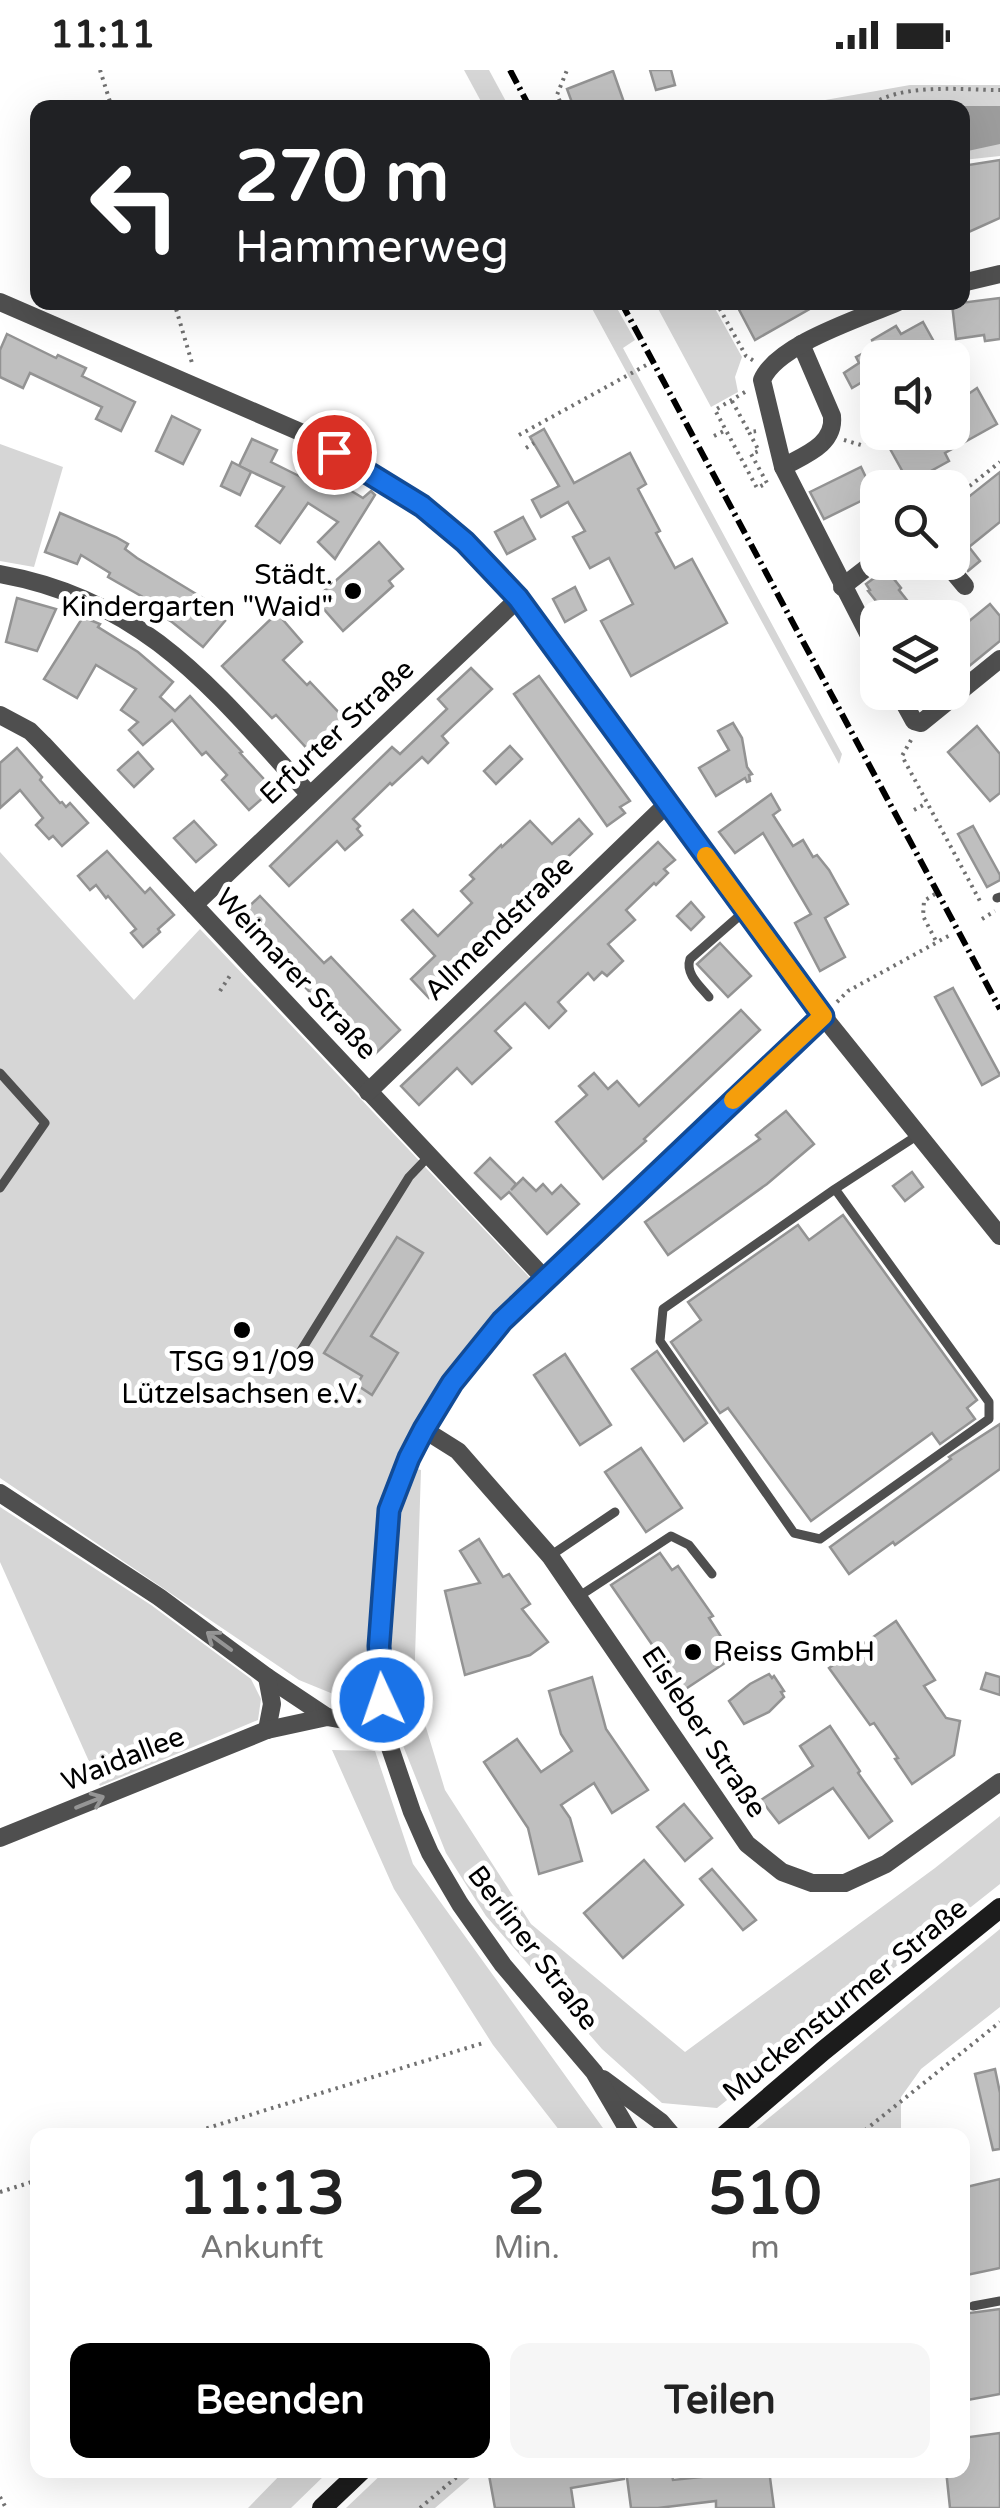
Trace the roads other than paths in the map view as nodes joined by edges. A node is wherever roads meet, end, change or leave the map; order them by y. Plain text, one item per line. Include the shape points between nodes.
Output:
1 (1000, 274) edge
2 (970, 282) edge
3 (0, 302) edge
4 (880, 310) edge
5 (801, 344) junction
6 (783, 467) junction
7 (860, 573) edge
8 (0, 574) edge
9 (960, 580) edge
10 (965, 586) dead end
11 (842, 587) junction
12 (518, 598) junction
13 (860, 620) edge
14 (1000, 659) edge
15 (970, 683) edge
16 (908, 710) edge
17 (937, 710) edge
18 (0, 715) edge
19 (310, 795) junction
20 (668, 804) junction
21 (194, 905) junction
22 (746, 910) junction
23 (709, 997) dead end
24 (823, 1016) junction
25 (0, 1073) edge
26 (368, 1092) junction
27 (918, 1135) junction
28 (428, 1156) junction
29 (5, 1175) edge
30 (0, 1188) edge
31 (835, 1189) junction
32 (1000, 1236) edge
33 (545, 1280) junction
34 (299, 1354) dead end
35 (424, 1429) junction
36 (0, 1494) edge
37 (615, 1512) dead end
38 (550, 1556) junction
39 (712, 1574) dead end
40 (578, 1596) junction
41 (268, 1677) junction
42 (327, 1717) junction
43 (382, 1726) junction
44 (267, 1730) junction
45 (1000, 1782) edge
46 (0, 1838) edge
47 (1000, 1908) edge
48 (594, 2072) junction
49 (627, 2128) edge
50 (666, 2128) edge
51 (733, 2128) edge
52 (1000, 2301) edge
53 (973, 2306) dead end
54 (354, 2478) edge
55 (322, 2508) edge

1 - 2 street
3 - 12 street via 305,434 422,506
4 - 5 street
5 - 6 street via 759,365
5 - 6 street via 833,426 822,444
6 - 11 street
7 - 11 street
8 - 19 street via 75,594 163,644
9 - 10 street
11 - 13 street
12 - 19 street, Erfurter Straße
12 - 20 street
14 - 15 street
16 - 17 street via 921,723
18 - 21 street, Weimarer Straße via 30,731
19 - 21 street, Erfurter Straße
20 - 22 street
20 - 26 street, Allmendstraße
21 - 26 street, Weimarer Straße
22 - 23 lane via 687,966
22 - 24 street
24 - 27 street
24 - 33 street, Berliner Straße
25 - 29 lane via 45,1123
26 - 28 street, Weimarer Straße
27 - 31 lane
27 - 32 street
28 - 33 street, Weimarer Straße
28 - 34 lane
29 - 30 lane
31 - 31 lane via 990,1402 989,1419 820,1539 794,1533 660,1341 664,1309
33 - 35 street, Berliner Straße via 502,1321
35 - 38 street, Eisleber Straße via 458,1451
35 - 43 street, Berliner Straße via 389,1510 379,1646
41 -> 36 street
37 - 38 lane
38 - 40 street, Eisleber Straße
39 - 40 lane via 672,1536
40 - 45 street, Eisleber Straße via 748,1844 782,1872 812,1884 845,1884 886,1864
41 - 42 street
41 - 44 street
42 - 43 street, Waidallee
42 - 44 street, Waidallee
43 - 48 street, Berliner Straße via 412,1812 460,1904
46 -> 44 street, Waidallee
47 - 51 main road, Muckensturmer Straße
48 - 49 street, Berliner Straße
48 - 50 street, Berliner Straße
52 - 53 lane
54 - 55 main road

